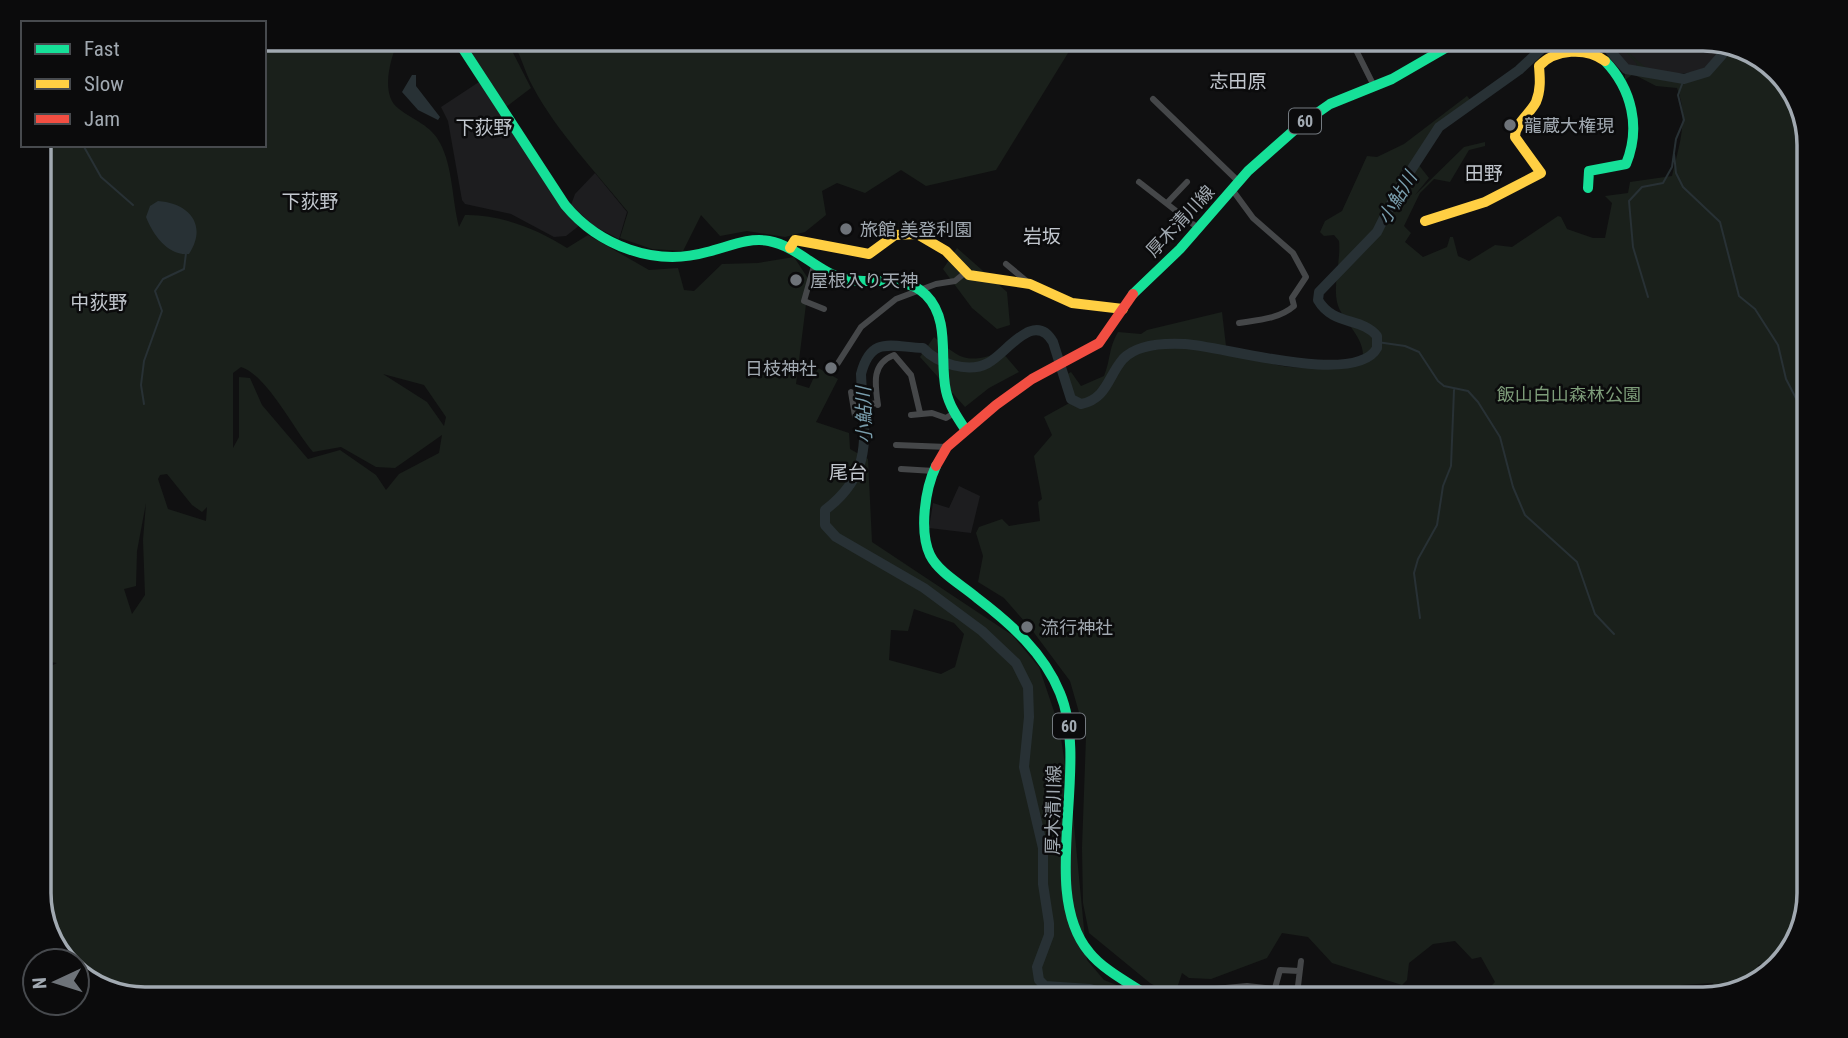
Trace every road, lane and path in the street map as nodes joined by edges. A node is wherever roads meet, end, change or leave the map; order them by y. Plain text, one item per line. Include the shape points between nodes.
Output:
1 (464, 51) edge
2 (1356, 51) edge
3 (1440, 51) edge
4 (1596, 52) joint
5 (1374, 86) junction
6 (1153, 99) dead end
7 (1139, 182) dead end
8 (1187, 182) dead end
9 (1235, 185) junction
10 (1588, 188) dead end
11 (1167, 203) junction
12 (1425, 221) dead end
13 (1198, 228) junction
14 (790, 248) junction
15 (1006, 264) dead end
16 (814, 267) junction
17 (967, 272) junction
18 (1030, 284) junction
19 (920, 290) junction
20 (824, 309) dead end
21 (1123, 309) junction
22 (1239, 323) dead end
23 (838, 363) dead end
24 (851, 392) dead end
25 (854, 407) junction
26 (920, 413) junction
27 (911, 415) dead end
28 (855, 416) dead end
29 (950, 417) junction
30 (965, 429) junction
31 (896, 445) dead end
32 (945, 449) junction
33 (901, 469) dead end
34 (933, 471) junction
35 (1301, 961) dead end
36 (1300, 971) junction
37 (1136, 987) edge
38 (1275, 987) edge
39 (1297, 987) edge

1 - 14 street via 561,200 592,230 660,260 684,260 756,240
2 - 5 street
3 - 5 street, 厚木清川線 / 60
4 - 10 street via 1619,78 1635,113 1635,132 1626,164 1589,171
4 - 12 street via 1553,55 1539,66 1535,104 1515,130 1541,173 1457,214
5 - 9 street, 厚木清川線 / 60 via 1314,114
6 - 9 street
7 - 11 street
8 - 11 street
9 - 13 street, 厚木清川線 / 60
9 - 22 street via 1253,218 1293,253 1306,277 1289,311
11 - 13 street
13 - 21 street, 厚木清川線 / 60
14 - 16 street
14 - 17 street via 795,240 869,254 888,238 905,234 945,247
15 - 18 street
16 - 19 street via 844,279 897,279
16 - 20 street via 804,301
17 - 18 street
17 - 19 street via 955,281
18 - 21 street via 1065,301
19 - 23 street via 895,299 861,327
19 - 29 street via 939,314
21 - 30 street, 厚木清川線 / 60 via 1099,343 1026,383
24 - 25 street
25 - 26 street via 877,404 876,372 894,355 911,375
25 - 28 street
26 - 27 street
26 - 29 street
29 - 30 street
30 - 32 street, 厚木清川線 / 60
31 - 32 street via 942,444
32 - 34 street, 60
33 - 34 street
34 - 37 street, 厚木清川線 / 60 via 924,520 930,554 942,570 1020,634 1062,694 1070,734 1067,893 1072,928 1090,954
35 - 36 street
36 - 38 street via 1280,970
36 - 39 street

